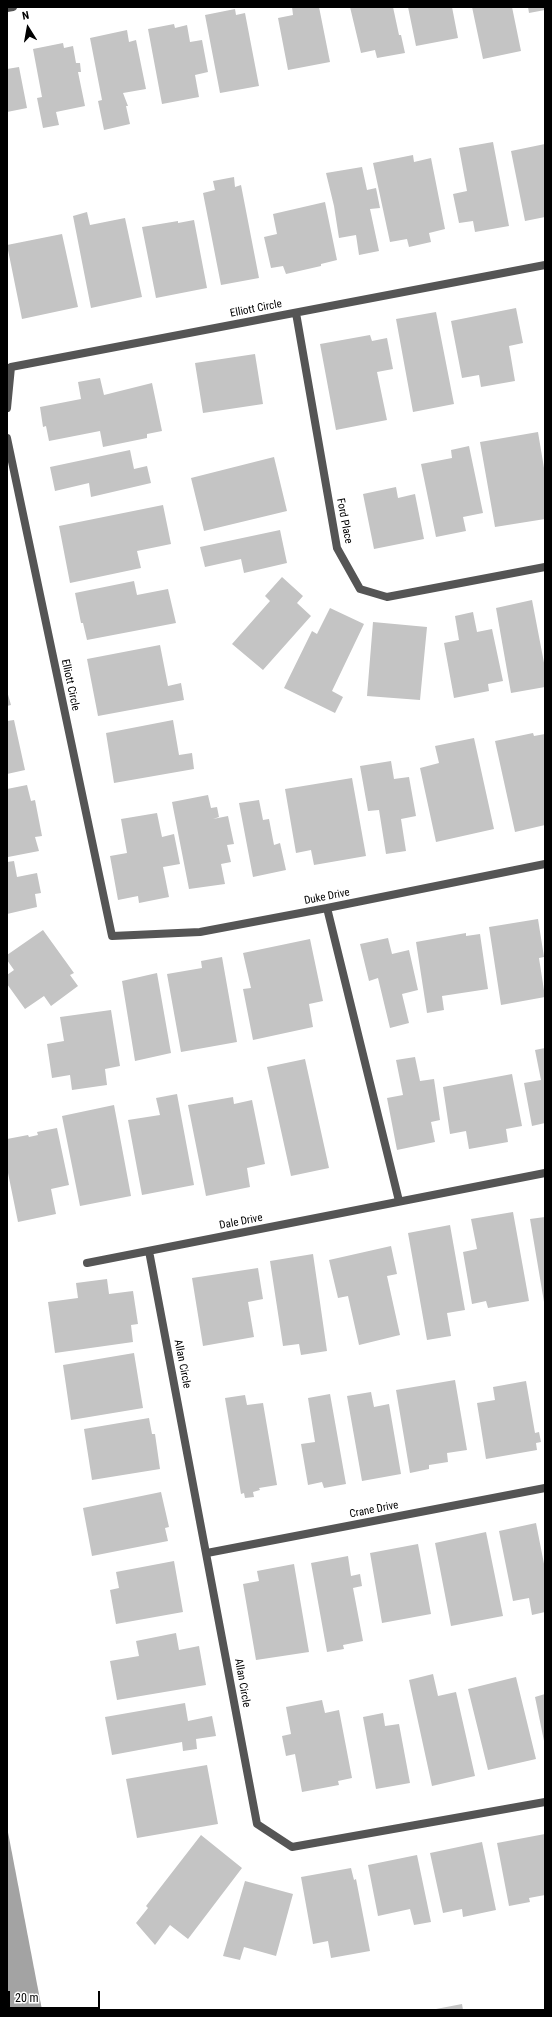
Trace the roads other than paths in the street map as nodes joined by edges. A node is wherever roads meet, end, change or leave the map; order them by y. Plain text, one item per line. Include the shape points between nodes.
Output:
1 (13, 7) edge
2 (7, 8) edge
3 (545, 265) edge
4 (296, 313) junction
5 (7, 408) edge
6 (7, 438) edge
7 (545, 567) edge
8 (545, 864) edge
9 (327, 908) junction
10 (112, 936) joint
11 (545, 1173) edge
12 (399, 1201) junction
13 (149, 1252) junction
14 (87, 1263) dead end
15 (545, 1488) edge
16 (207, 1553) junction
17 (545, 1802) edge

1 - 2 street
3 - 4 street, Elliott Circle
4 - 5 street, Elliott Circle via 11,367
4 - 7 street, Ford Place via 338,548 360,589 388,598
6 - 10 street, Elliott Circle
8 - 9 street, Duke Drive
9 - 10 street, Duke Drive via 200,932
9 - 12 street
11 - 12 street, Dale Drive
12 - 13 street, Dale Drive
13 - 14 street, Dale Drive
13 - 16 street, Allan Circle
15 - 16 street, Crane Drive
16 - 17 street, Allan Circle via 257,1824 292,1847

